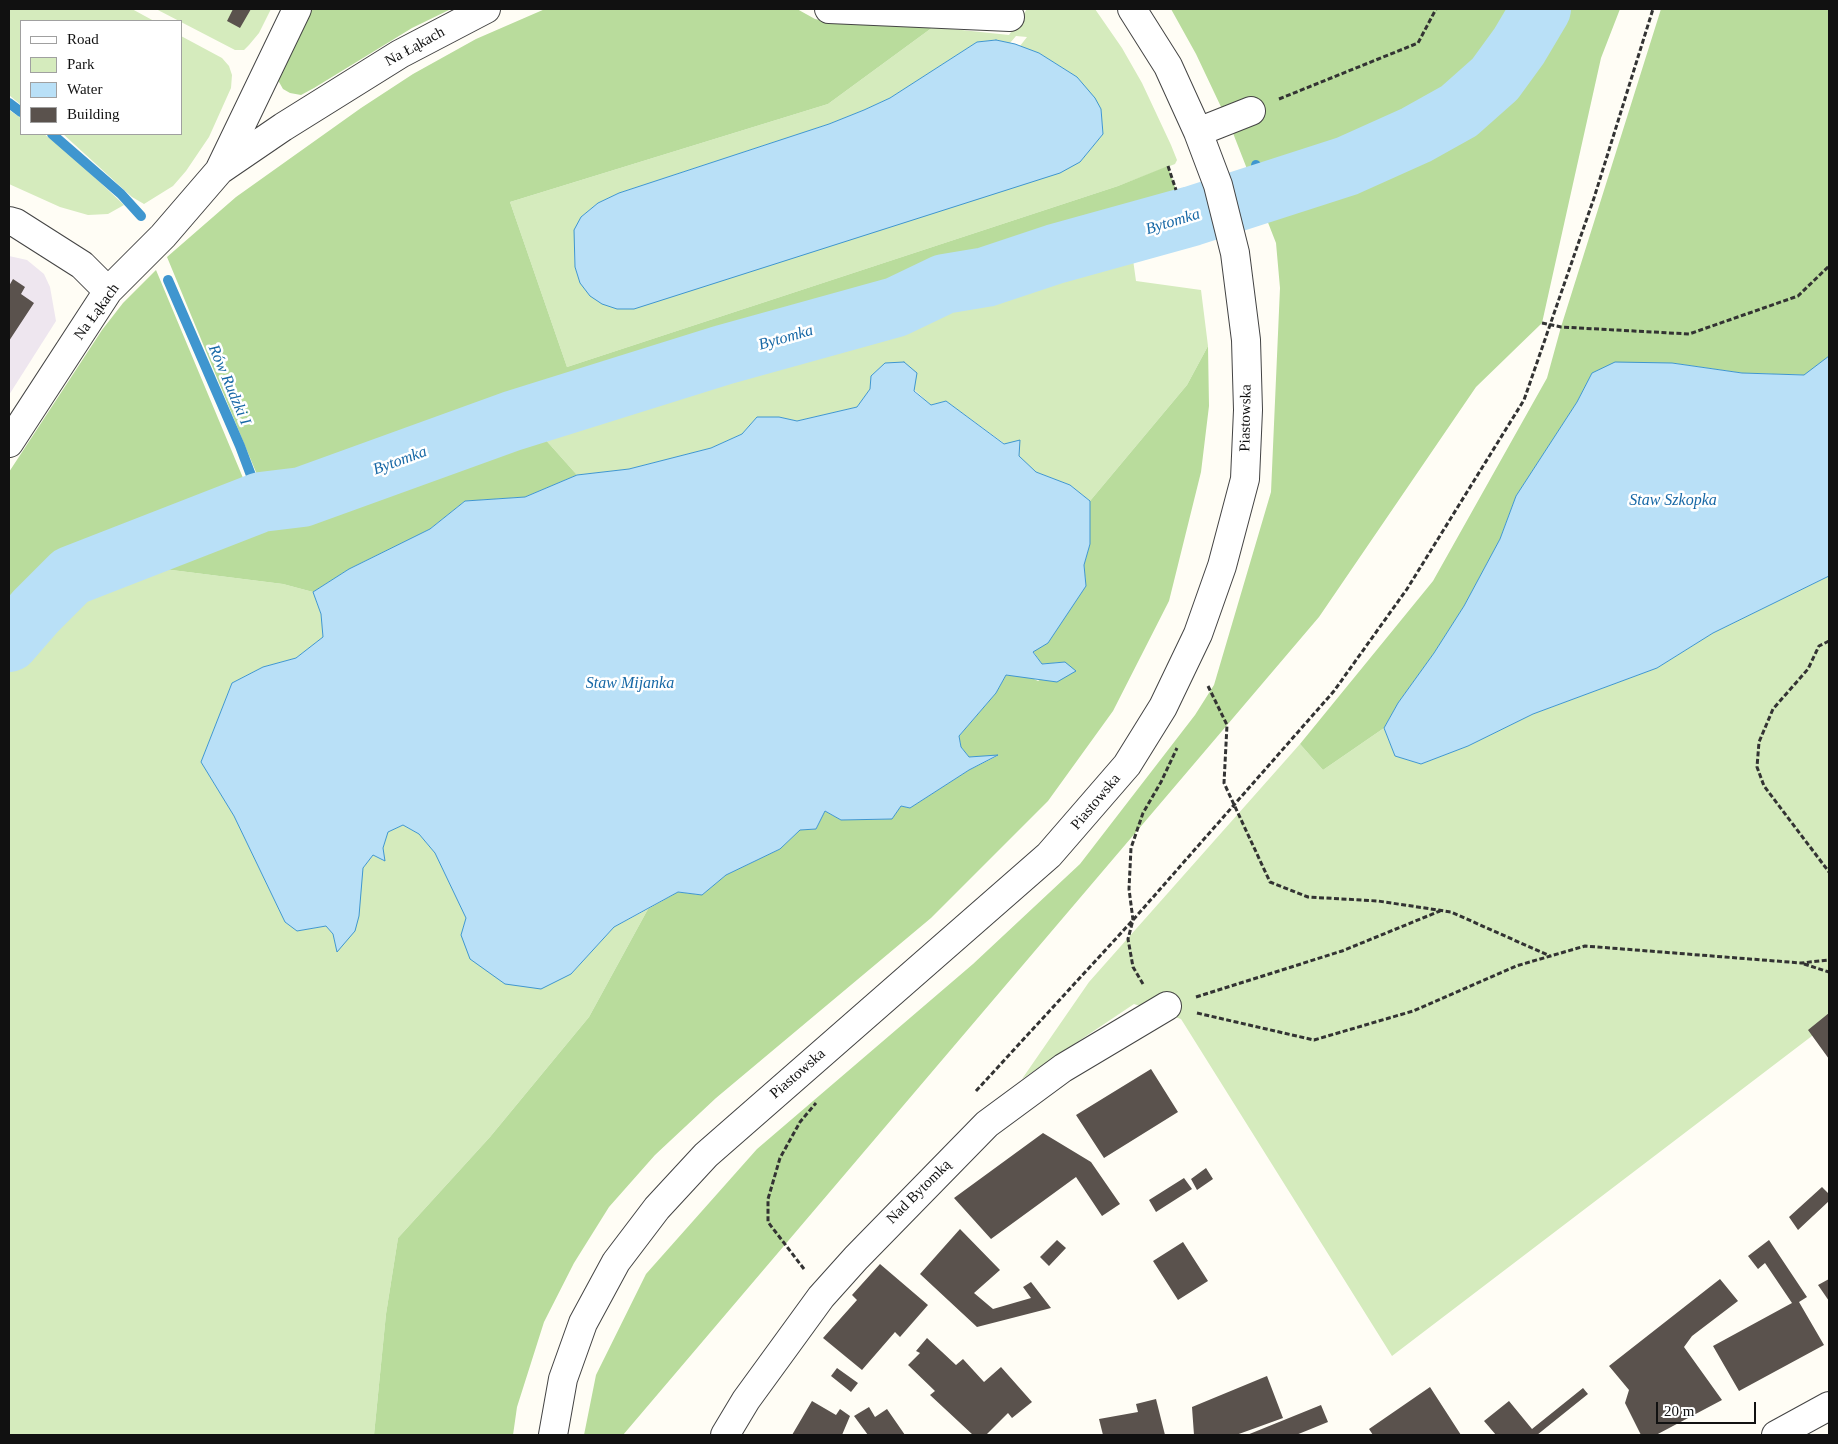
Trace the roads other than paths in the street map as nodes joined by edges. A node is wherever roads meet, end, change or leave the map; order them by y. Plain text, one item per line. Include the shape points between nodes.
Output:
1 (297, 9) edge
2 (486, 9) edge
3 (829, 9) edge
4 (1132, 9) edge
5 (1010, 17) dead end
6 (1251, 110) road end
7 (1202, 142) junction
8 (219, 171) junction
9 (11, 223) edge
10 (108, 292) junction
11 (9, 443) edge
12 (1167, 1006) road end
13 (1829, 1406) edge
14 (554, 1435) edge
15 (725, 1435) edge
16 (1776, 1435) edge

1 - 8 street, Na Łąkach
2 - 8 street, Na Łąkach via 400,54
3 - 5 street
4 - 7 street, Piastowska via 1168,66
6 - 7 street
7 - 14 street, Piastowska via 1228,218 1240,287 1246,340 1248,410 1245,479 1222,566 1198,634 1163,707 1127,765 1050,856 706,1155 657,1208 616,1262 583,1323 563,1379
8 - 10 street, Na Łąkach via 163,236
9 - 10 street via 82,266
10 - 11 street, Na Łąkach
12 - 15 street, Nad Bytomką via 1063,1068 987,1124 821,1297 746,1400
13 - 16 street

